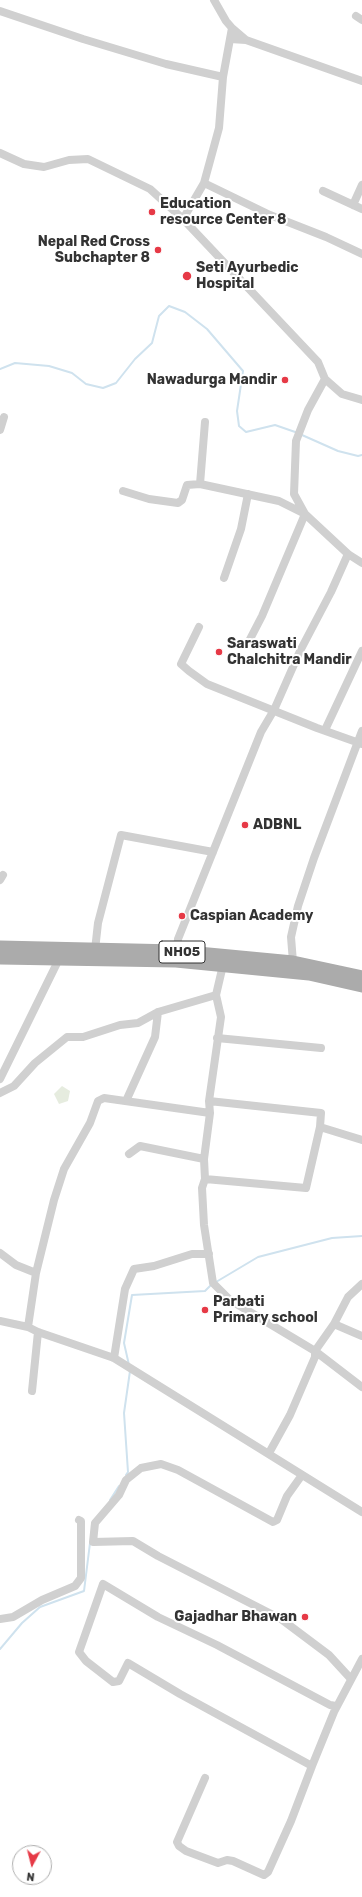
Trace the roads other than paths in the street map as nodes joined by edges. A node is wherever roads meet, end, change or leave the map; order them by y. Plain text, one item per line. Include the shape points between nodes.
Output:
1 (214, 0) edge
2 (0, 11) edge
3 (232, 28) junction
4 (230, 39) junction
5 (246, 40) junction
6 (223, 77) junction
7 (362, 81) edge
8 (0, 154) edge
9 (204, 183) junction
10 (362, 185) edge
11 (324, 191) dead end
12 (353, 205) junction
13 (362, 209) edge
14 (183, 219) junction
15 (362, 254) edge
16 (325, 379) junction
17 (362, 400) edge
18 (4, 417) dead end
19 (205, 422) dead end
20 (0, 430) edge
21 (200, 484) junction
22 (122, 491) dead end
23 (248, 494) junction
24 (304, 514) junction
25 (348, 554) junction
26 (362, 563) edge
27 (224, 578) dead end
28 (199, 626) dead end
29 (248, 643) dead end
30 (362, 651) edge
31 (274, 710) junction
32 (325, 730) junction
33 (362, 731) edge
34 (360, 743) edge
35 (213, 852) junction
36 (0, 947) edge
37 (95, 950) junction
38 (177, 956) junction
39 (0, 958) edge
40 (60, 959) junction
41 (293, 962) junction
42 (223, 965) junction
43 (361, 980) edge
44 (216, 995) junction
45 (158, 1012) junction
46 (217, 1038) junction
47 (321, 1048) dead end
48 (0, 1079) edge
49 (0, 1093) edge
50 (126, 1101) junction
51 (209, 1101) junction
52 (210, 1114) junction
53 (320, 1127) junction
54 (362, 1140) edge
55 (129, 1154) dead end
56 (204, 1159) junction
57 (205, 1179) junction
58 (0, 1253) edge
59 (209, 1254) junction
60 (36, 1273) junction
61 (362, 1284) edge
62 (0, 1321) edge
63 (334, 1324) junction
64 (28, 1327) junction
65 (38, 1332) junction
66 (362, 1336) edge
67 (314, 1351) junction
68 (114, 1358) junction
69 (362, 1387) edge
70 (32, 1391) dead end
71 (269, 1453) junction
72 (302, 1475) junction
73 (362, 1512) edge
74 (79, 1520) dead end
75 (0, 1619) edge
76 (362, 1659) edge
77 (351, 1679) junction
78 (336, 1706) junction
79 (312, 1766) junction
80 (206, 1778) dead end

1 - 3 street
2 - 6 street via 166,64
3 - 4 street
3 - 5 street
4 - 5 street
4 - 6 street
5 - 7 street
6 - 9 street via 219,128
8 - 14 street via 24,164 44,167 69,160 88,159 150,189
9 - 14 street
9 - 15 street via 270,215
10 - 12 street
11 - 12 street
12 - 13 street
14 - 16 street via 318,362
16 - 17 street via 342,394
16 - 24 street via 308,410 296,441 294,494
18 - 20 street
19 - 21 street
21 - 22 street via 187,485 182,500 178,503 149,499
21 - 23 street
23 - 24 street via 279,501
23 - 27 street via 241,529
24 - 25 street
24 - 29 street via 262,616
25 - 26 street
25 - 31 street
28 - 31 street via 182,664 207,684
30 - 32 street
31 - 32 street
31 - 35 street via 261,732
32 - 34 street
33 - 34 street
34 - 41 street via 314,858 298,906 291,937
35 - 37 street via 121,835 98,923
35 - 38 street via 178,939
36 - 37 main road, NH05
37 - 38 main road, NH05
38 - 40 main road, NH05
38 - 41 main road, NH05
38 - 42 main road, NH05
39 - 40 main road, NH05
40 - 48 street
41 - 43 main road, NH05
42 - 43 main road, NH05
42 - 44 street
44 - 45 street
44 - 46 street via 221,1017
45 - 49 street via 138,1023 120,1025 83,1037 67,1037 35,1063 14,1086
45 - 50 street via 155,1037
46 - 47 street
46 - 51 street
50 - 52 street
50 - 60 street via 104,1098 98,1101 90,1123 64,1169
51 - 52 street
51 - 53 street via 321,1113
52 - 56 street
53 - 54 street
53 - 57 street via 306,1188
55 - 56 street via 140,1146
56 - 57 street
57 - 59 street via 202,1188
58 - 60 street via 16,1265
59 - 67 street via 213,1283 230,1300
59 - 68 street via 192,1254 154,1266 134,1269 125,1289
60 - 64 street
61 - 63 street via 348,1297
62 - 64 street
63 - 66 street
63 - 67 street
64 - 65 street
65 - 68 street
65 - 70 street
67 - 69 street
67 - 71 street via 290,1415
68 - 71 street
71 - 72 street
72 - 73 street
72 - 77 street via 287,1496 277,1520 273,1522 178,1470 162,1464 141,1468 126,1480 119,1495 95,1523 93,1542 133,1541 281,1618 329,1655
74 - 75 street via 81,1578 75,1586 42,1600 13,1617
76 - 77 street
77 - 78 street
78 - 79 street
78 - 79 street via 158,1617 103,1584 79,1652 86,1662 113,1682 119,1681 128,1663
79 - 80 street via 291,1821 268,1872 264,1875 233,1861 218,1863 179,1846 177,1842

